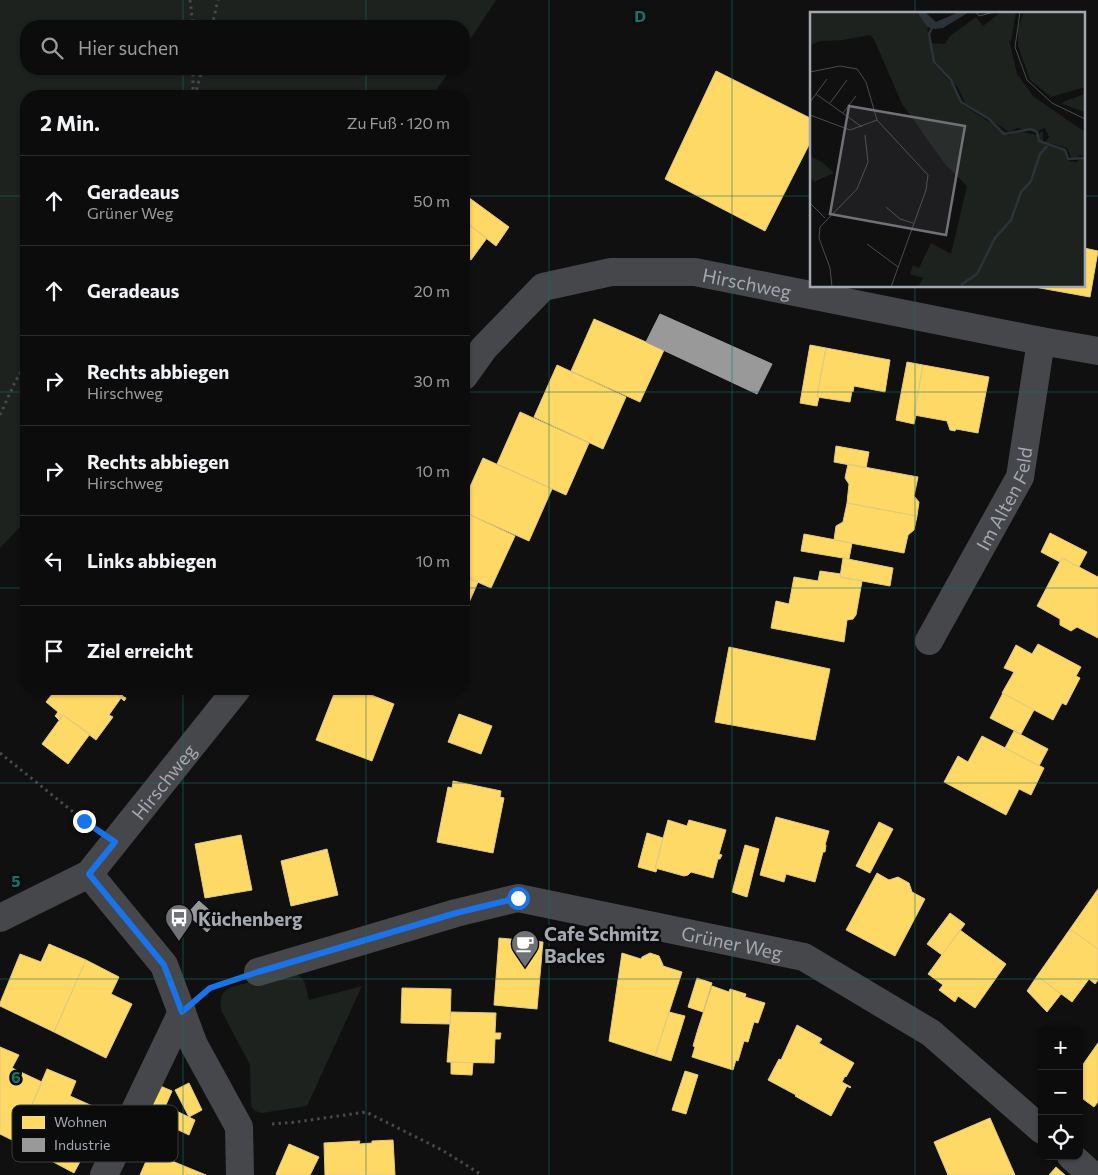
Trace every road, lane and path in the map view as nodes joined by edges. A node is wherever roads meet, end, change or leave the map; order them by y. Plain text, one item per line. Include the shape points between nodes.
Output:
1 (190, 0) edge
2 (218, 0) edge
3 (192, 20) edge
4 (213, 20) edge
5 (192, 75) edge
6 (200, 75) edge
7 (194, 90) edge
8 (196, 90) edge
9 (1041, 342) junction
10 (1098, 351) edge
11 (470, 368) edge
12 (20, 373) edge
13 (0, 415) edge
14 (929, 641) dead end
15 (232, 695) edge
16 (0, 753) edge
17 (115, 842) junction
18 (89, 874) junction
19 (0, 918) edge
20 (258, 972) joint
21 (182, 1012) junction
22 (137, 1105) edge
23 (239, 1127) junction
24 (1038, 1127) edge
25 (1075, 1160) edge
26 (110, 1162) edge
27 (104, 1175) edge
28 (240, 1175) edge
29 (482, 1175) edge
30 (1092, 1175) edge

1 - 3 path
2 - 4 path
5 - 7 path
6 - 8 path
9 - 10 street, Hirschweg
9 - 11 street, Hirschweg via 695,272 611,272 543,287 484,348
9 - 14 street, Im Alten Feld via 1020,477
12 - 13 path
15 - 17 street, Hirschweg
16 - 17 path via 90,826
17 - 18 street, Hirschweg
18 - 19 street, Hirschweg
18 - 21 street via 164,965
20 - 21 path via 210,988
20 - 24 street, Grüner Weg via 456,913 518,898 804,957 931,1033
21 - 22 street
21 - 23 street via 194,1044
23 - 28 street
23 - 29 path via 366,1112 442,1150
25 - 30 street
26 - 27 street

